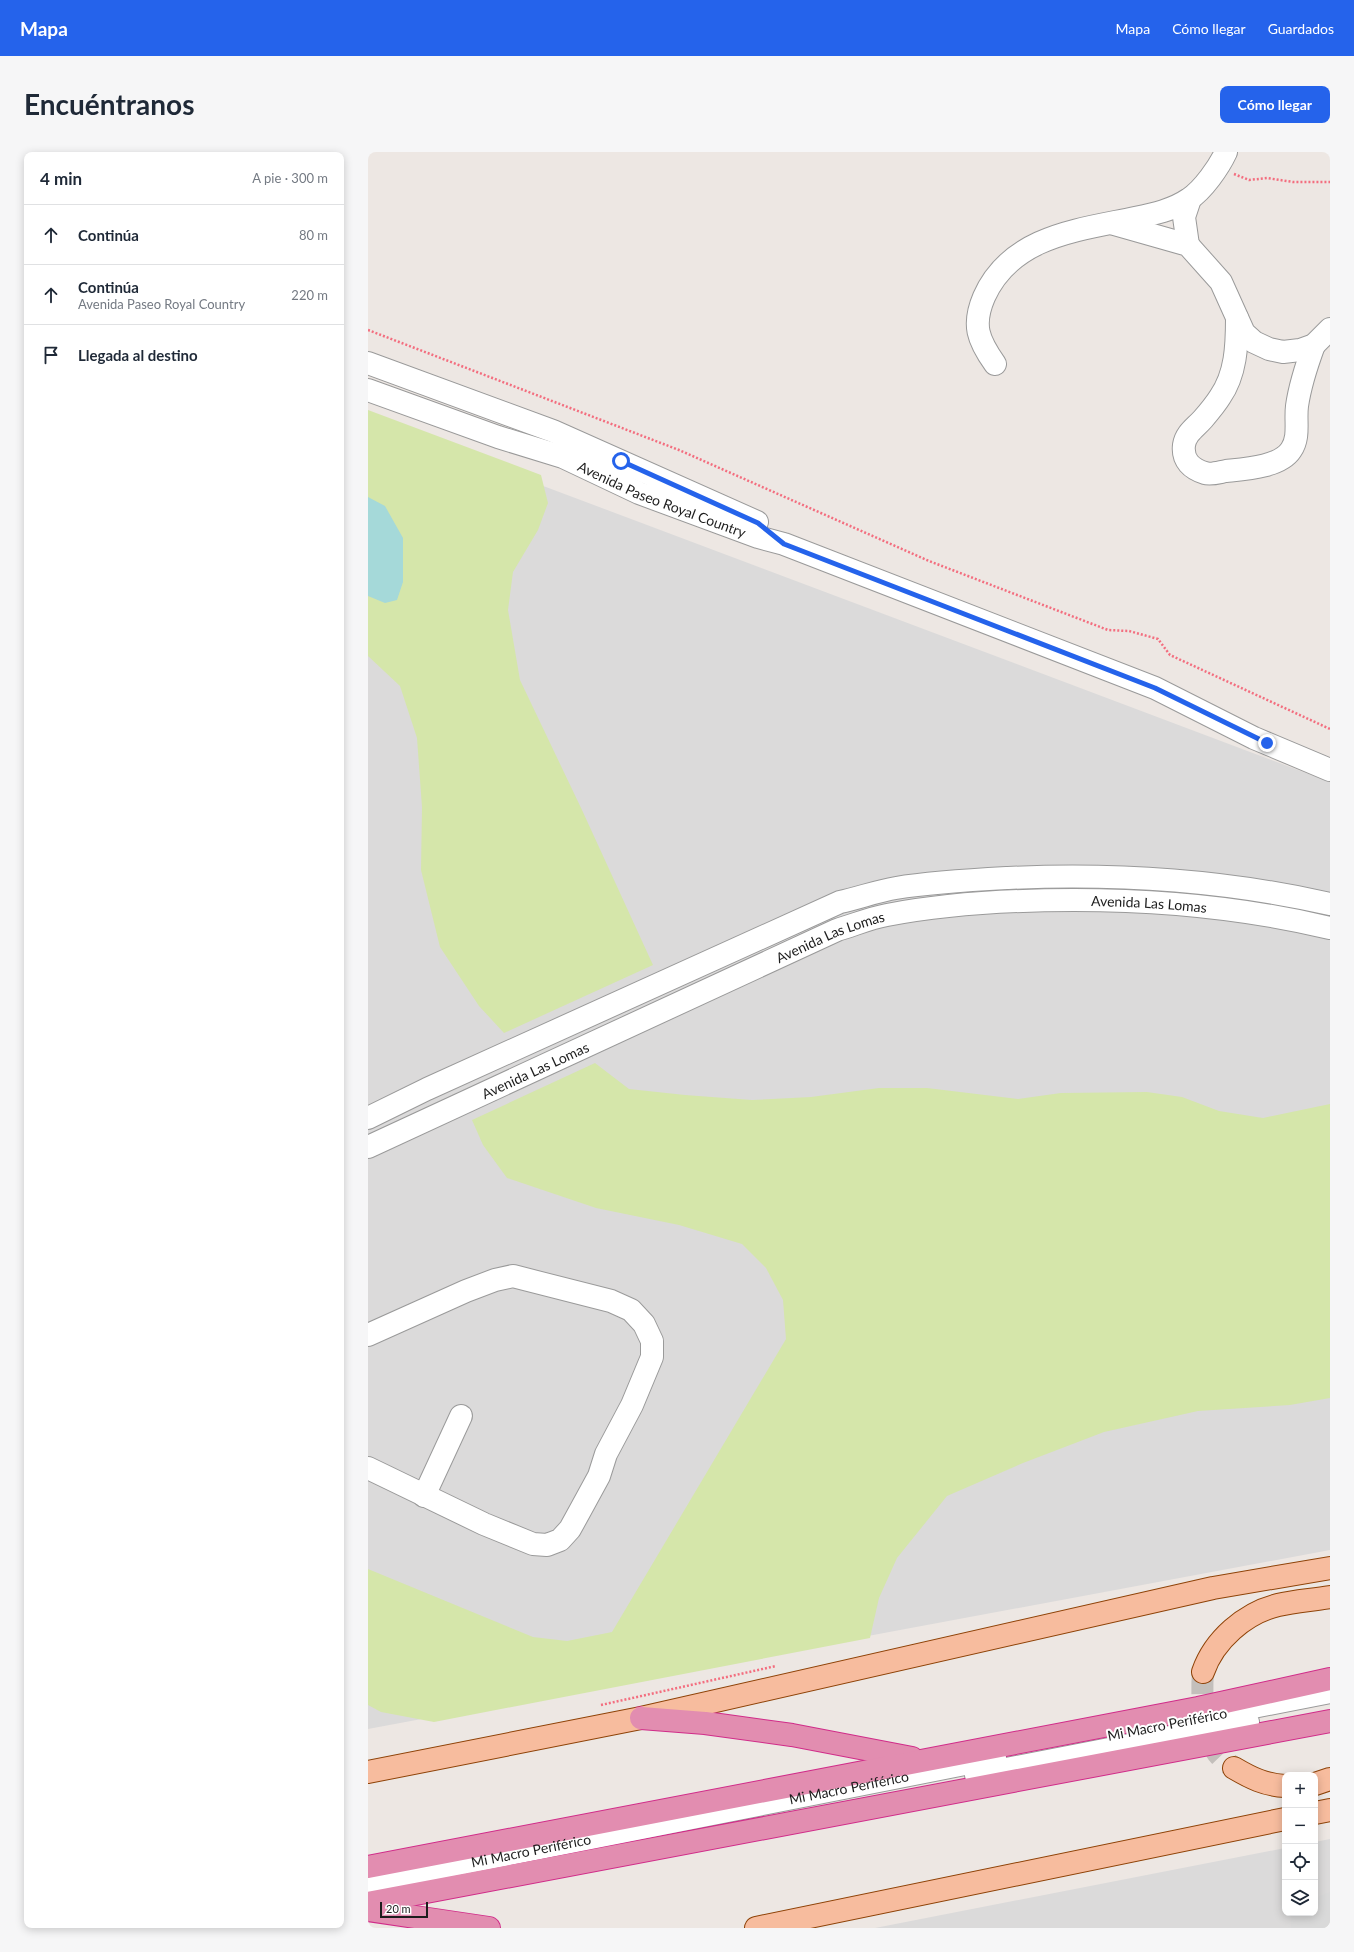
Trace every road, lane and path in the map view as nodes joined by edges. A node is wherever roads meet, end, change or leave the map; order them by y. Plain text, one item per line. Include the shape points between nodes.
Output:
1 (1222, 160) edge
2 (1330, 182) edge
3 (1190, 199) junction
4 (1112, 223) junction
5 (1188, 245) junction
6 (1237, 318) junction
7 (1330, 329) edge
8 (368, 330) edge
9 (1314, 344) junction
10 (368, 364) edge
11 (995, 364) dead end
12 (368, 390) edge
13 (784, 544) junction
14 (1330, 729) edge
15 (1330, 770) edge
16 (1330, 904) edge
17 (1330, 928) edge
18 (368, 1118) edge
19 (368, 1147) edge
20 (368, 1335) edge
21 (460, 1416) dead end
22 (368, 1468) edge
23 (424, 1496) junction
24 (1330, 1568) edge
25 (1330, 1597) edge
26 (1203, 1672) tunnel mouth
27 (1330, 1679) edge
28 (1330, 1692) edge
29 (1330, 1704) edge
30 (641, 1718) junction
31 (1330, 1721) edge
32 (923, 1760) junction
33 (1234, 1768) tunnel mouth
34 (368, 1772) edge
35 (1330, 1779) edge
36 (1318, 1783) edge
37 (1282, 1786) edge
38 (1330, 1810) edge
39 (1318, 1812) edge
40 (1282, 1820) edge
41 (368, 1867) edge
42 (368, 1882) edge
43 (368, 1892) edge
44 (368, 1903) edge
45 (368, 1910) edge
46 (489, 1928) edge
47 (756, 1928) edge

1 - 2 path via 1248,180 1267,178 1293,182
1 - 3 street
3 - 4 street via 1161,212
3 - 5 street via 1184,217
4 - 5 street
4 - 11 street via 1062,233 1032,246 1006,265 989,285 977,327 982,345
5 - 6 street via 1221,282
6 - 9 street via 1244,333 1254,342 1269,349 1283,352 1300,350
6 - 9 street via 1236,350 1231,375 1221,396 1188,433 1184,445 1184,457 1189,466 1207,474 1259,467 1279,460 1291,451 1296,440 1297,406 1301,387
7 - 9 street
8 - 14 path via 679,450 928,561 1108,630 1129,631 1158,640 1170,656
10 - 13 street via 553,431 758,523
12 - 13 street, Avenida Paseo Royal Country via 498,437 563,457 639,492 758,537
13 - 15 street, Avenida Paseo Royal Country via 1155,688 1254,738
16 - 18 street, Avenida Las Lomas via 1220,884 1130,877 1054,876 968,880 895,888 840,902
17 - 19 street, Avenida Las Lomas via 1289,918 1132,900 1044,900 958,904 885,915 837,930
20 - 23 street via 466,1291 513,1276 598,1298 631,1310 644,1324 652,1341 652,1358 645,1377 606,1454 599,1476 570,1529 560,1540 547,1545 533,1544
21 - 23 street
22 - 23 street
24 - 30 main road via 1213,1588
25 - 26 main road via 1278,1605 1256,1614 1236,1626 1215,1647
27 - 32 highway via 1198,1708
28 - 42 street, Mi Macro Periférico
29 - 43 street, Mi Macro Periférico
30 - 32 highway via 705,1723 792,1735
30 - 34 main road
31 - 44 highway
32 - 41 highway
33 - 37 main road via 1253,1780
35 - 36 main road
38 - 39 main road
40 - 47 main road
45 - 46 highway

